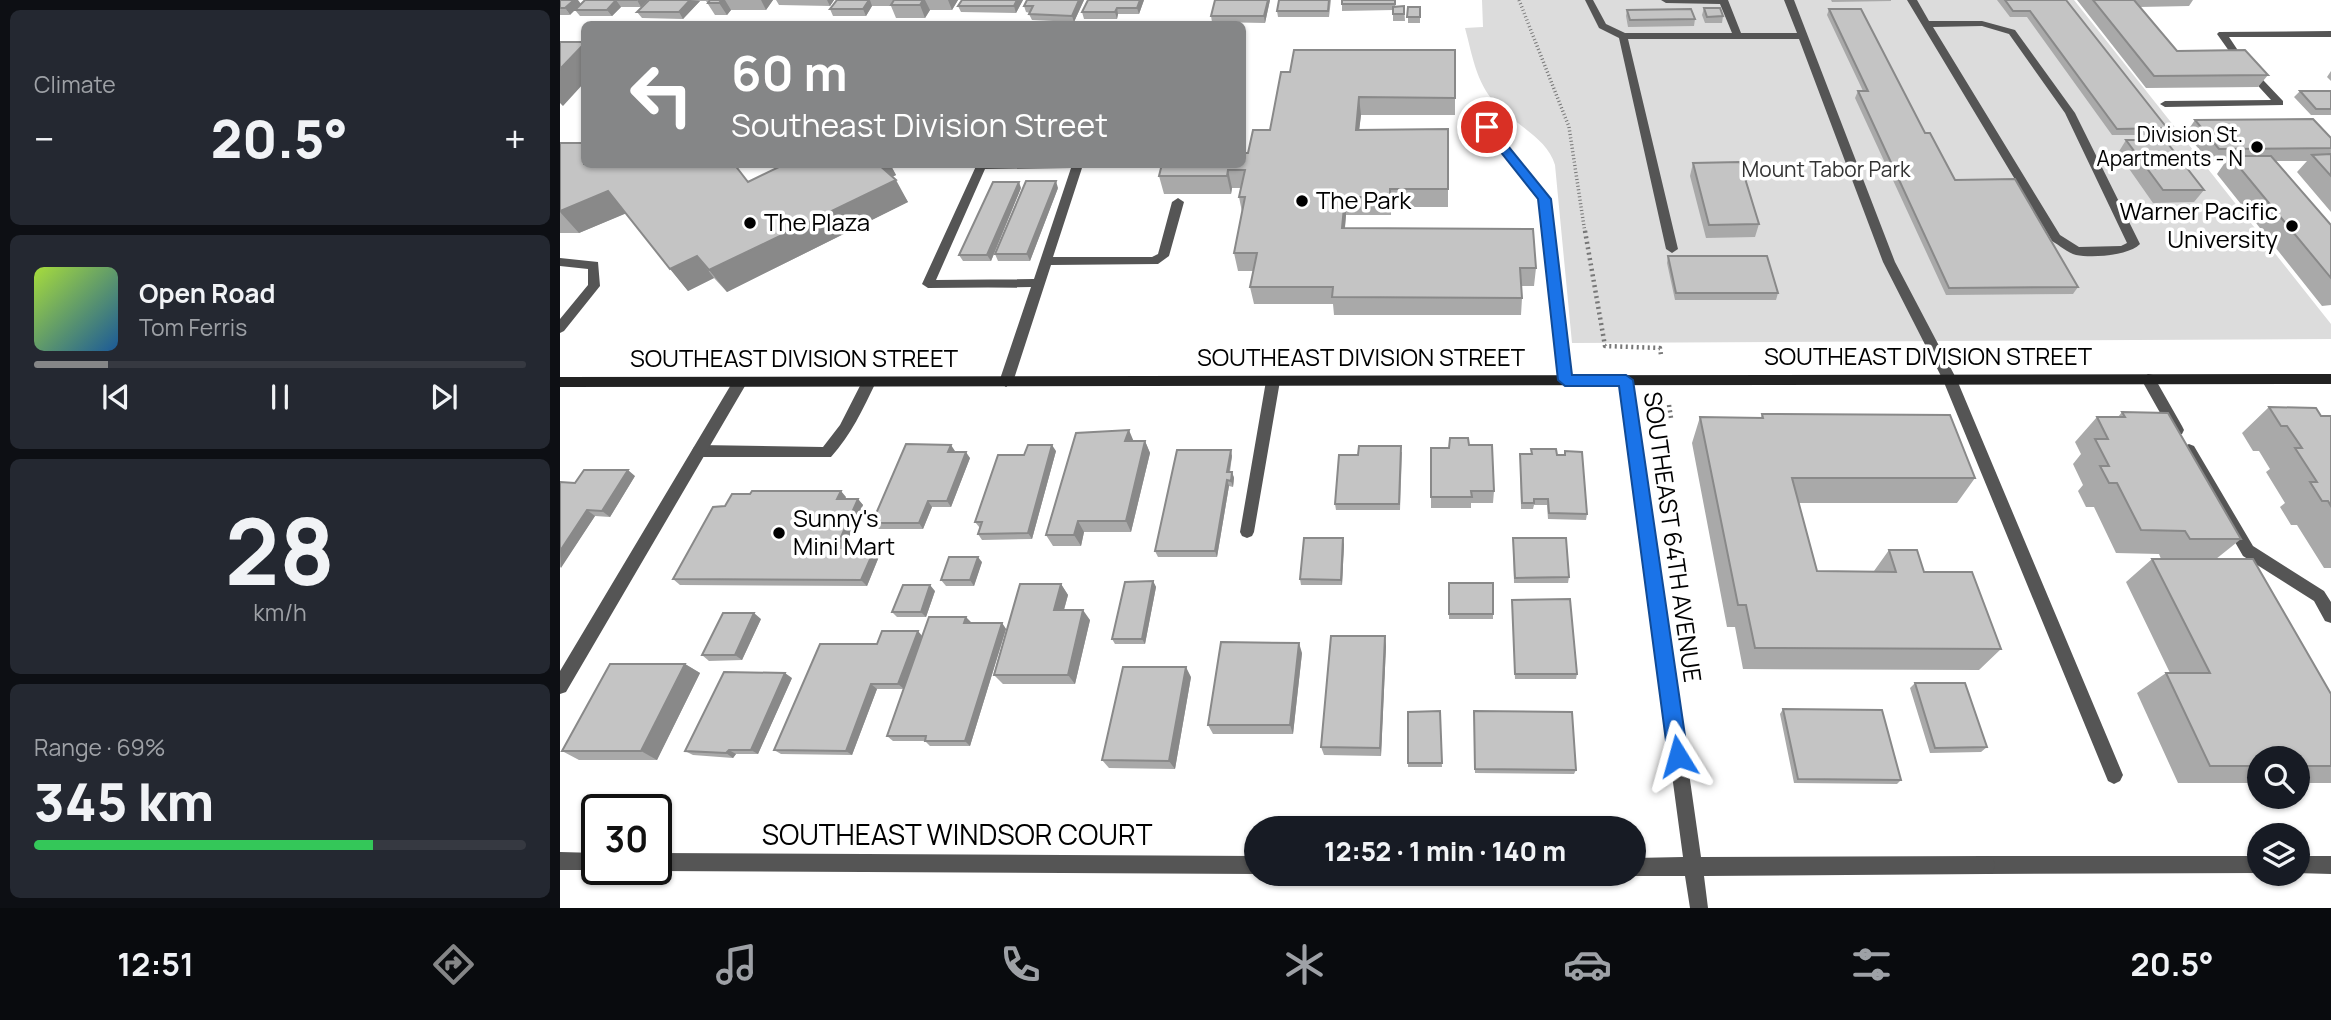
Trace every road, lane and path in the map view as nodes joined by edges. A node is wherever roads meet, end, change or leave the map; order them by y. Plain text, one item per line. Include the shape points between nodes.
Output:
1 (1519, 0) edge
2 (1666, 0) edge
3 (1789, 0) edge
4 (1912, 0) edge
5 (1589, 1) edge
6 (1723, 1) edge
7 (1927, 24) junction
8 (2331, 34) edge
9 (1737, 35) junction
10 (1623, 36) junction
11 (1803, 36) junction
12 (2165, 104) dead end
13 (1487, 127) dead end
14 (980, 168) edge
15 (1078, 168) edge
16 (1178, 202) edge
17 (1672, 249) dead end
18 (1045, 261) junction
19 (560, 262) edge
20 (1038, 283) junction
21 (560, 328) edge
22 (2148, 379) junction
23 (2331, 379) edge
24 (1565, 380) junction
25 (1626, 380) junction
26 (1665, 380) junction
27 (1950, 380) junction
28 (1273, 381) junction
29 (560, 382) edge
30 (740, 382) junction
31 (869, 382) junction
32 (1006, 382) junction
33 (1671, 418) dead end
34 (699, 452) junction
35 (1247, 532) dead end
36 (2331, 616) edge
37 (560, 685) edge
38 (2114, 775) dead end
39 (560, 861) edge
40 (581, 862) edge
41 (672, 862) edge
42 (1244, 865) edge
43 (2247, 865) edge
44 (2310, 865) edge
45 (2331, 865) edge
46 (1646, 867) edge
47 (1693, 867) junction
48 (1699, 908) edge

1 - 26 path via 1569,127 1605,346 1660,348
2 - 6 street
3 - 11 street
4 - 7 street
5 - 10 street via 1602,26
6 - 9 street
7 - 7 street via 1989,24 2012,32 2070,113 2134,244 2123,250 2077,250 2056,238
8 - 12 street via 2222,34 2279,103
9 - 10 street
9 - 11 street
10 - 17 street
11 - 27 street via 1889,262
13 - 24 street via 1544,199
14 - 20 street via 928,284
15 - 18 street
16 - 18 street via 1163,257 1154,261
18 - 20 street
19 - 21 street via 594,265 594,286
20 - 32 street
22 - 23 main road, SOUTHEAST DIVISION STREET
22 - 27 main road, SOUTHEAST DIVISION STREET
22 - 36 street via 2248,551 2319,596
24 - 25 main road, SOUTHEAST DIVISION STREET
24 - 28 main road, SOUTHEAST DIVISION STREET
25 - 26 main road, SOUTHEAST DIVISION STREET
25 - 47 street, SOUTHEAST 64TH AVENUE
26 - 27 main road, SOUTHEAST DIVISION STREET
26 - 33 path
27 - 38 street
28 - 32 main road, SOUTHEAST DIVISION STREET
28 - 35 street
29 - 30 main road, SOUTHEAST DIVISION STREET
30 - 31 main road, SOUTHEAST DIVISION STREET
30 - 34 street
31 - 32 main road, SOUTHEAST DIVISION STREET
31 - 34 street via 845,430 826,453
34 - 37 street
39 - 40 street
41 - 42 street, SOUTHEAST WINDSOR COURT
43 - 47 street
44 - 45 street
46 - 47 street
47 - 48 street, SOUTHEAST 64TH AVENUE

